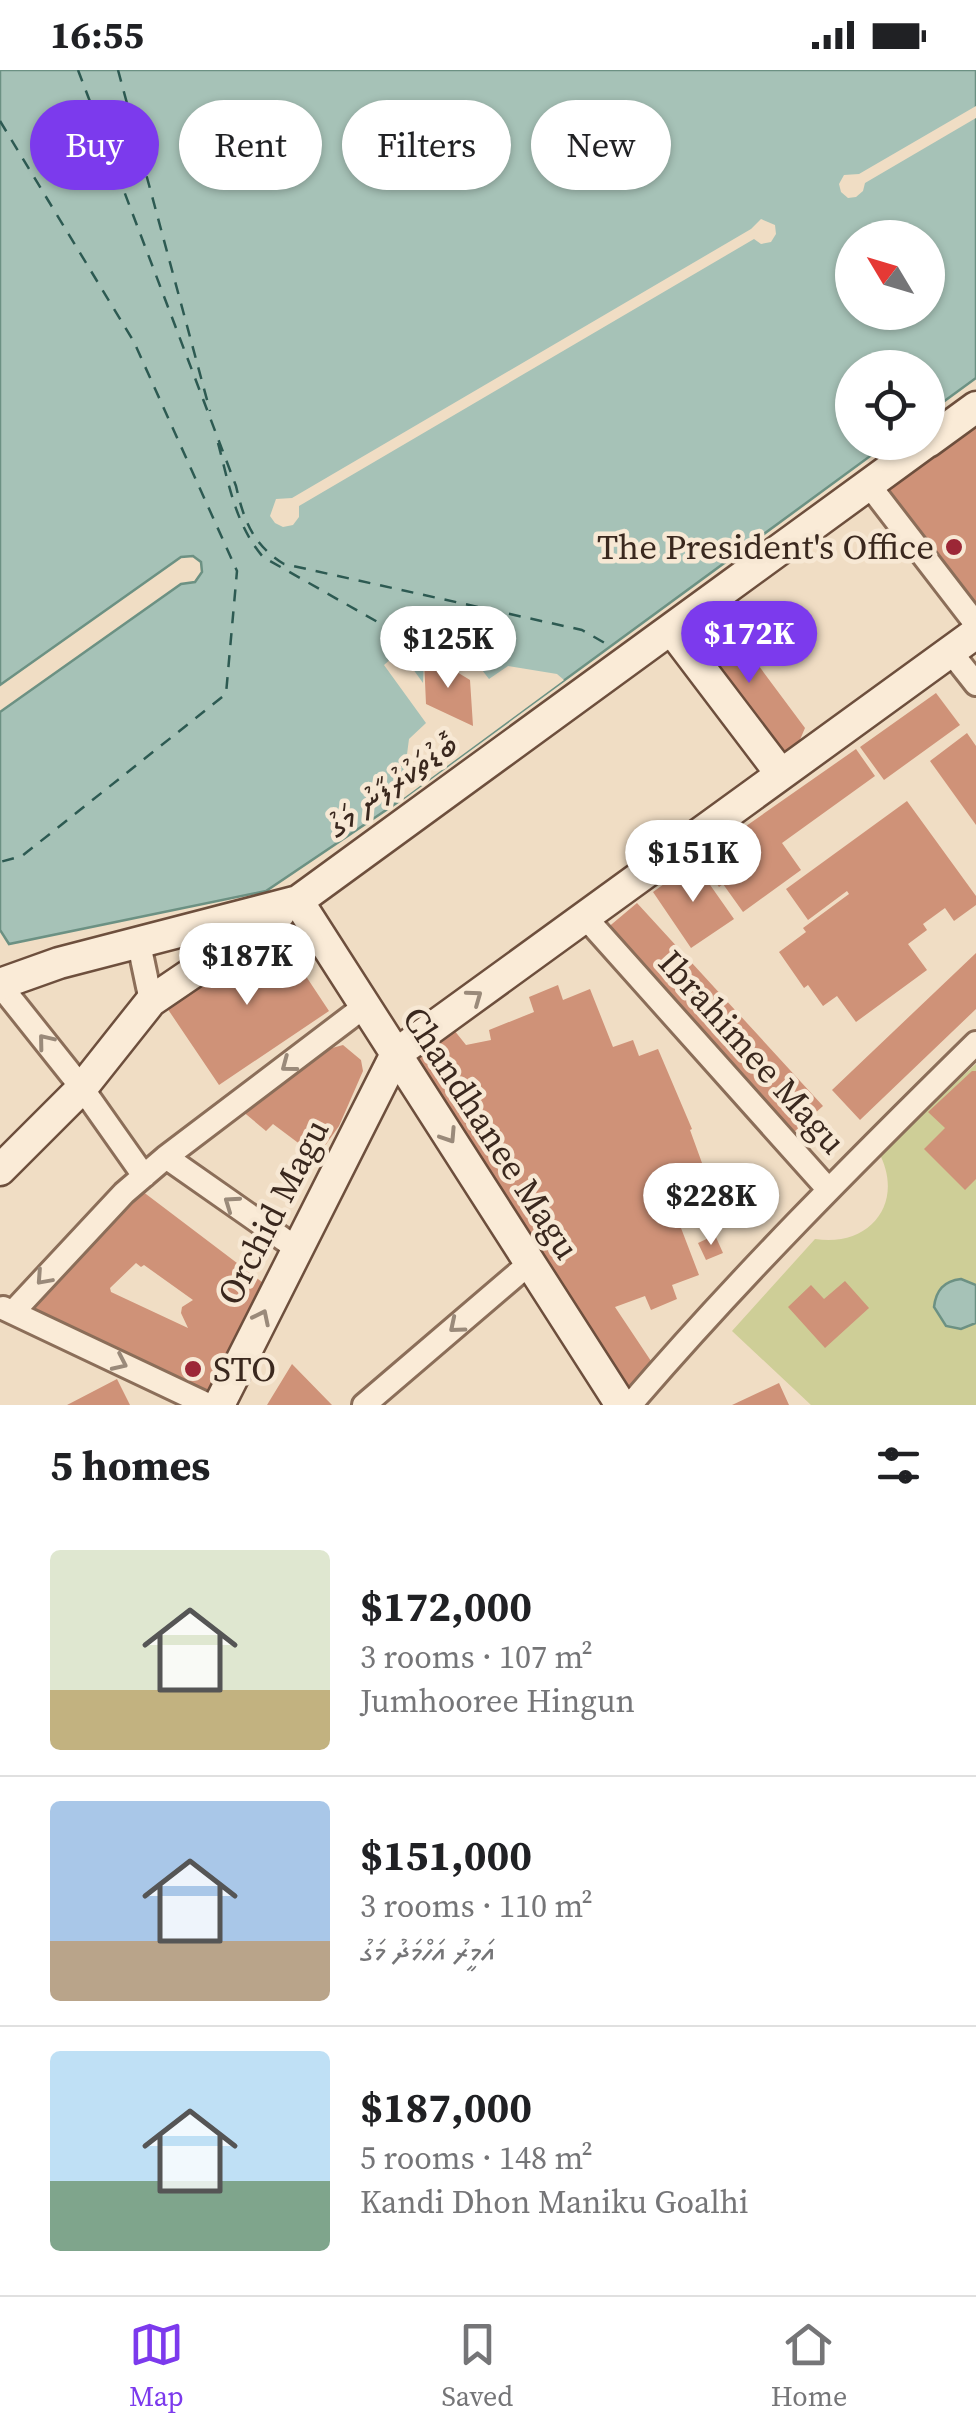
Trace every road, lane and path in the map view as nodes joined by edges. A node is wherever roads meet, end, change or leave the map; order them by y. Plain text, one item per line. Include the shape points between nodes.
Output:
1 (976, 407) edge
2 (945, 429) edge
3 (903, 460) edge
4 (869, 485) junction
5 (976, 624) edge
6 (671, 629) junction
7 (976, 632) edge
8 (950, 651) junction
9 (976, 684) edge
10 (781, 774) junction
11 (298, 900) junction
12 (585, 917) junction
13 (139, 944) junction
14 (0, 984) edge
15 (152, 1000) junction
16 (365, 1006) junction
17 (976, 1043) edge
18 (396, 1054) junction
19 (82, 1088) junction
20 (166, 1157) junction
21 (0, 1170) edge
22 (144, 1176) junction
23 (828, 1189) junction
24 (296, 1248) junction
25 (530, 1263) junction
26 (6, 1309) edge
27 (208, 1405) edge
28 (219, 1405) edge
29 (364, 1405) edge
30 (621, 1405) edge
31 (630, 1405) edge

1 - 2 street, ބޮޑުތަކުރުފާނު މަގު
3 - 4 street, ބޮޑުތަކުރުފާނު މަގު
4 - 5 street
4 - 6 street, ބޮޑުތަކުރުފާނު މަގު
6 - 10 street
6 - 11 street, ބޮޑުތަކުރުފާނު މަގު
7 - 8 street
8 - 9 street
8 - 10 street
10 - 12 street
11 - 13 street, ބޮޑުތަކުރުފާނު މަގު
11 - 15 street
11 - 16 street, Chandhanee Magu
18 -> 12 street
12 - 23 street, Ibrahimee Magu
13 - 14 street, ބޮޑުތަކުރުފާނު މަގު
13 - 15 street
19 -> 14 street
15 - 19 street
16 - 18 street, Chandhanee Magu
16 -> 20 street
17 - 23 street
18 - 24 street, Orchid Magu
18 -> 25 street, Chandhanee Magu
19 - 21 street
19 - 22 street
20 - 22 street
24 -> 20 street
22 -> 26 street
23 - 31 street
28 -> 24 street, Orchid Magu
25 -> 29 street
25 - 30 street, Chandhanee Magu
26 -> 27 street

